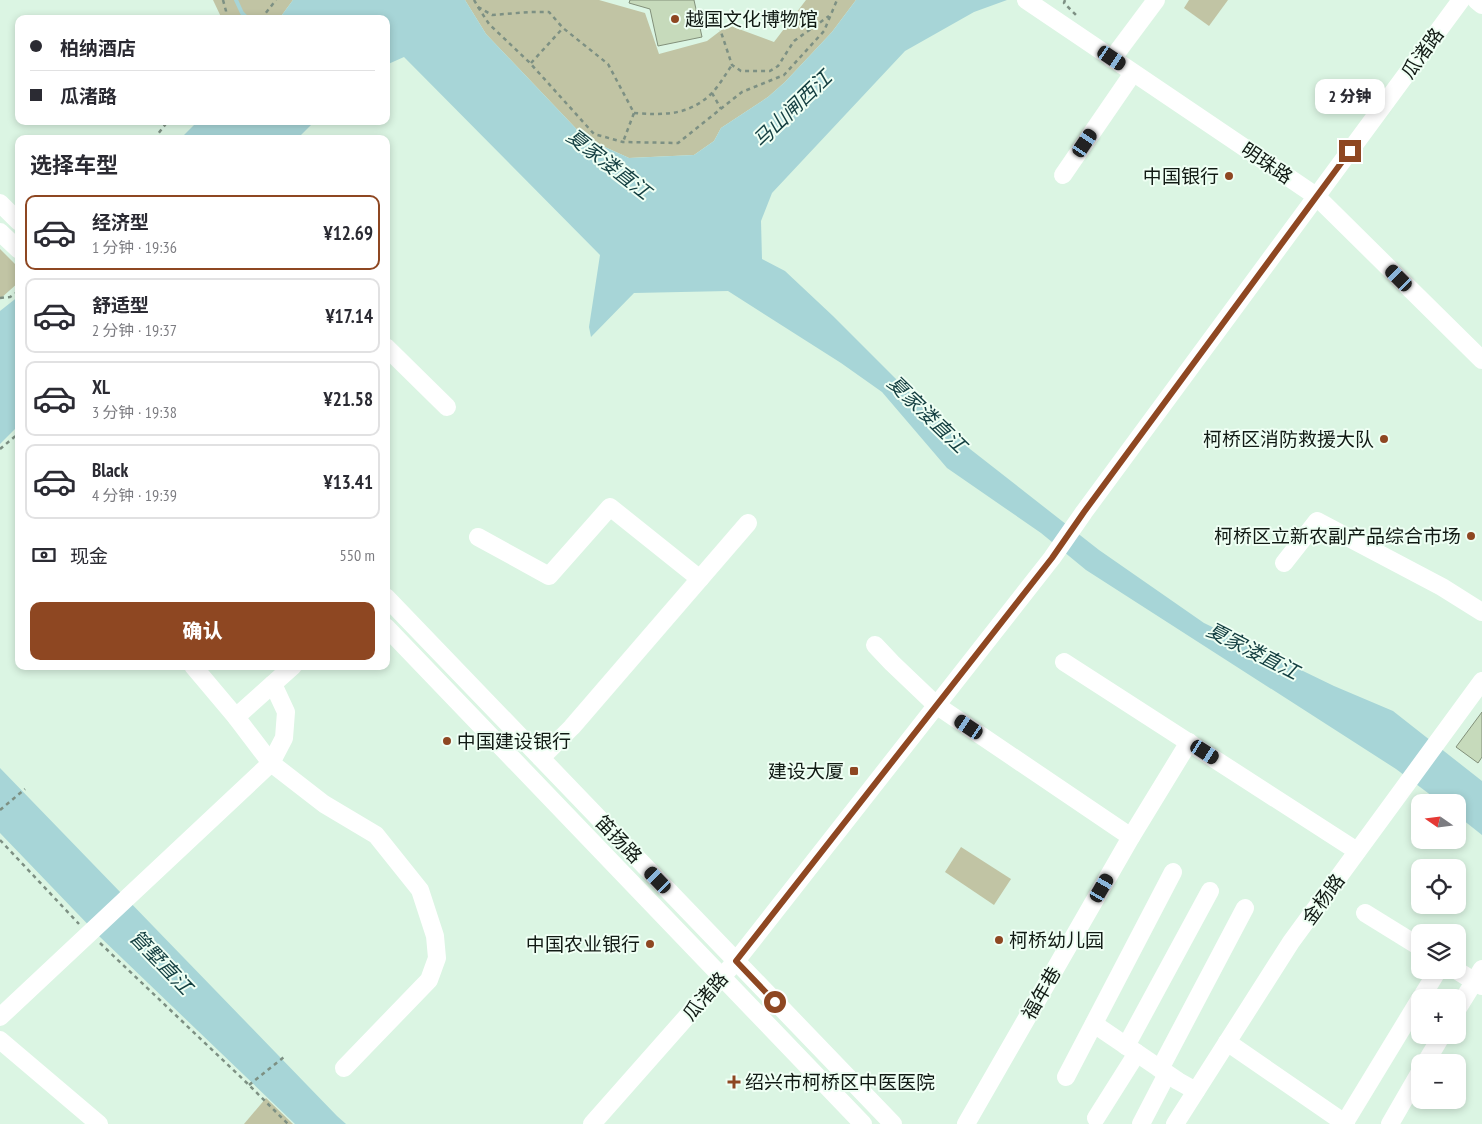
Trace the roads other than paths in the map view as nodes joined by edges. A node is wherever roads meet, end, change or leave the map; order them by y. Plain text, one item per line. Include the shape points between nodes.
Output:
1 (1156, 0) edge
2 (1461, 0) edge
3 (1476, 0) edge
4 (1028, 2) edge
5 (1482, 5) edge
6 (1112, 58) junction
7 (1133, 73) junction
8 (1063, 175) dead end
9 (1316, 196) junction
10 (0, 203) edge
11 (15, 218) edge
12 (0, 232) edge
13 (15, 246) edge
14 (390, 351) edge
15 (1482, 360) edge
16 (447, 406) dead end
17 (748, 523) dead end
18 (478, 537) dead end
19 (1284, 564) dead end
20 (700, 579) junction
21 (390, 601) edge
22 (1482, 612) edge
23 (390, 631) edge
24 (875, 646) dead end
25 (1064, 662) dead end
26 (196, 670) edge
27 (289, 670) edge
28 (1482, 681) edge
29 (273, 684) junction
30 (936, 705) junction
31 (236, 717) junction
32 (1189, 742) junction
33 (541, 758) junction
34 (271, 763) junction
35 (1131, 837) junction
36 (1357, 852) junction
37 (1172, 872) dead end
38 (1210, 891) dead end
39 (1245, 908) dead end
40 (1365, 913) dead end
41 (1411, 941) edge
42 (736, 961) junction
43 (1466, 974) edge
44 (722, 977) junction
45 (1479, 979) edge
46 (1466, 997) edge
47 (1411, 1015) edge
48 (0, 1018) edge
49 (1094, 1024) junction
50 (0, 1040) edge
51 (1227, 1042) junction
52 (1131, 1049) junction
53 (344, 1068) dead end
54 (1164, 1071) junction
55 (1066, 1077) dead end
56 (1411, 1088) edge
57 (1196, 1091) junction
58 (1096, 1118) dead end
59 (99, 1124) edge
60 (592, 1124) edge
61 (863, 1124) edge
62 (893, 1124) edge
63 (966, 1124) edge
64 (1141, 1124) edge
65 (1175, 1124) edge
66 (1345, 1124) edge
67 (1390, 1124) edge

1 - 6 street
2 - 9 street, 瓜渚路
3 - 5 street
4 - 6 street, 明珠路
6 - 7 street, 明珠路
7 - 8 street
7 - 9 street, 明珠路
9 - 15 street, 明珠路
9 - 30 street, 瓜渚路 via 1052,558
10 - 11 street
12 - 13 street
14 - 16 street
17 - 20 street
18 - 20 street via 548,576 610,507
19 - 22 street via 1317,521 1442,587
20 - 33 street via 572,727
21 - 33 street, 笛扬路
23 - 44 street, 笛扬路
24 - 30 street
25 - 32 street
26 - 31 street
27 - 29 street
28 - 36 street, 金杨路
29 - 31 street
29 - 34 street via 286,712 284,738
30 - 35 street
30 - 42 street, 瓜渚路
31 - 34 street
32 - 35 street, 福年巷
32 - 36 street
33 - 42 street, 笛扬路
34 - 48 street via 132,893 90,937
34 - 53 street via 324,804 376,835 420,890 435,936 437,958 429,980
35 - 63 street, 福年巷
36 - 51 street, 金杨路 via 1291,942
37 - 49 street
38 - 52 street
39 - 54 street
40 - 41 street
42 - 44 street, 瓜渚路
42 - 62 street, 笛扬路
43 - 45 street
44 - 60 street, 瓜渚路
44 - 61 street, 笛扬路
45 - 46 street
47 - 66 street
49 - 52 street
49 - 55 street
50 - 59 street
51 - 57 street, 金杨路
51 - 66 street
52 - 54 street
52 - 58 street
54 - 57 street
54 - 64 street
56 - 67 street
57 - 65 street, 金杨路

